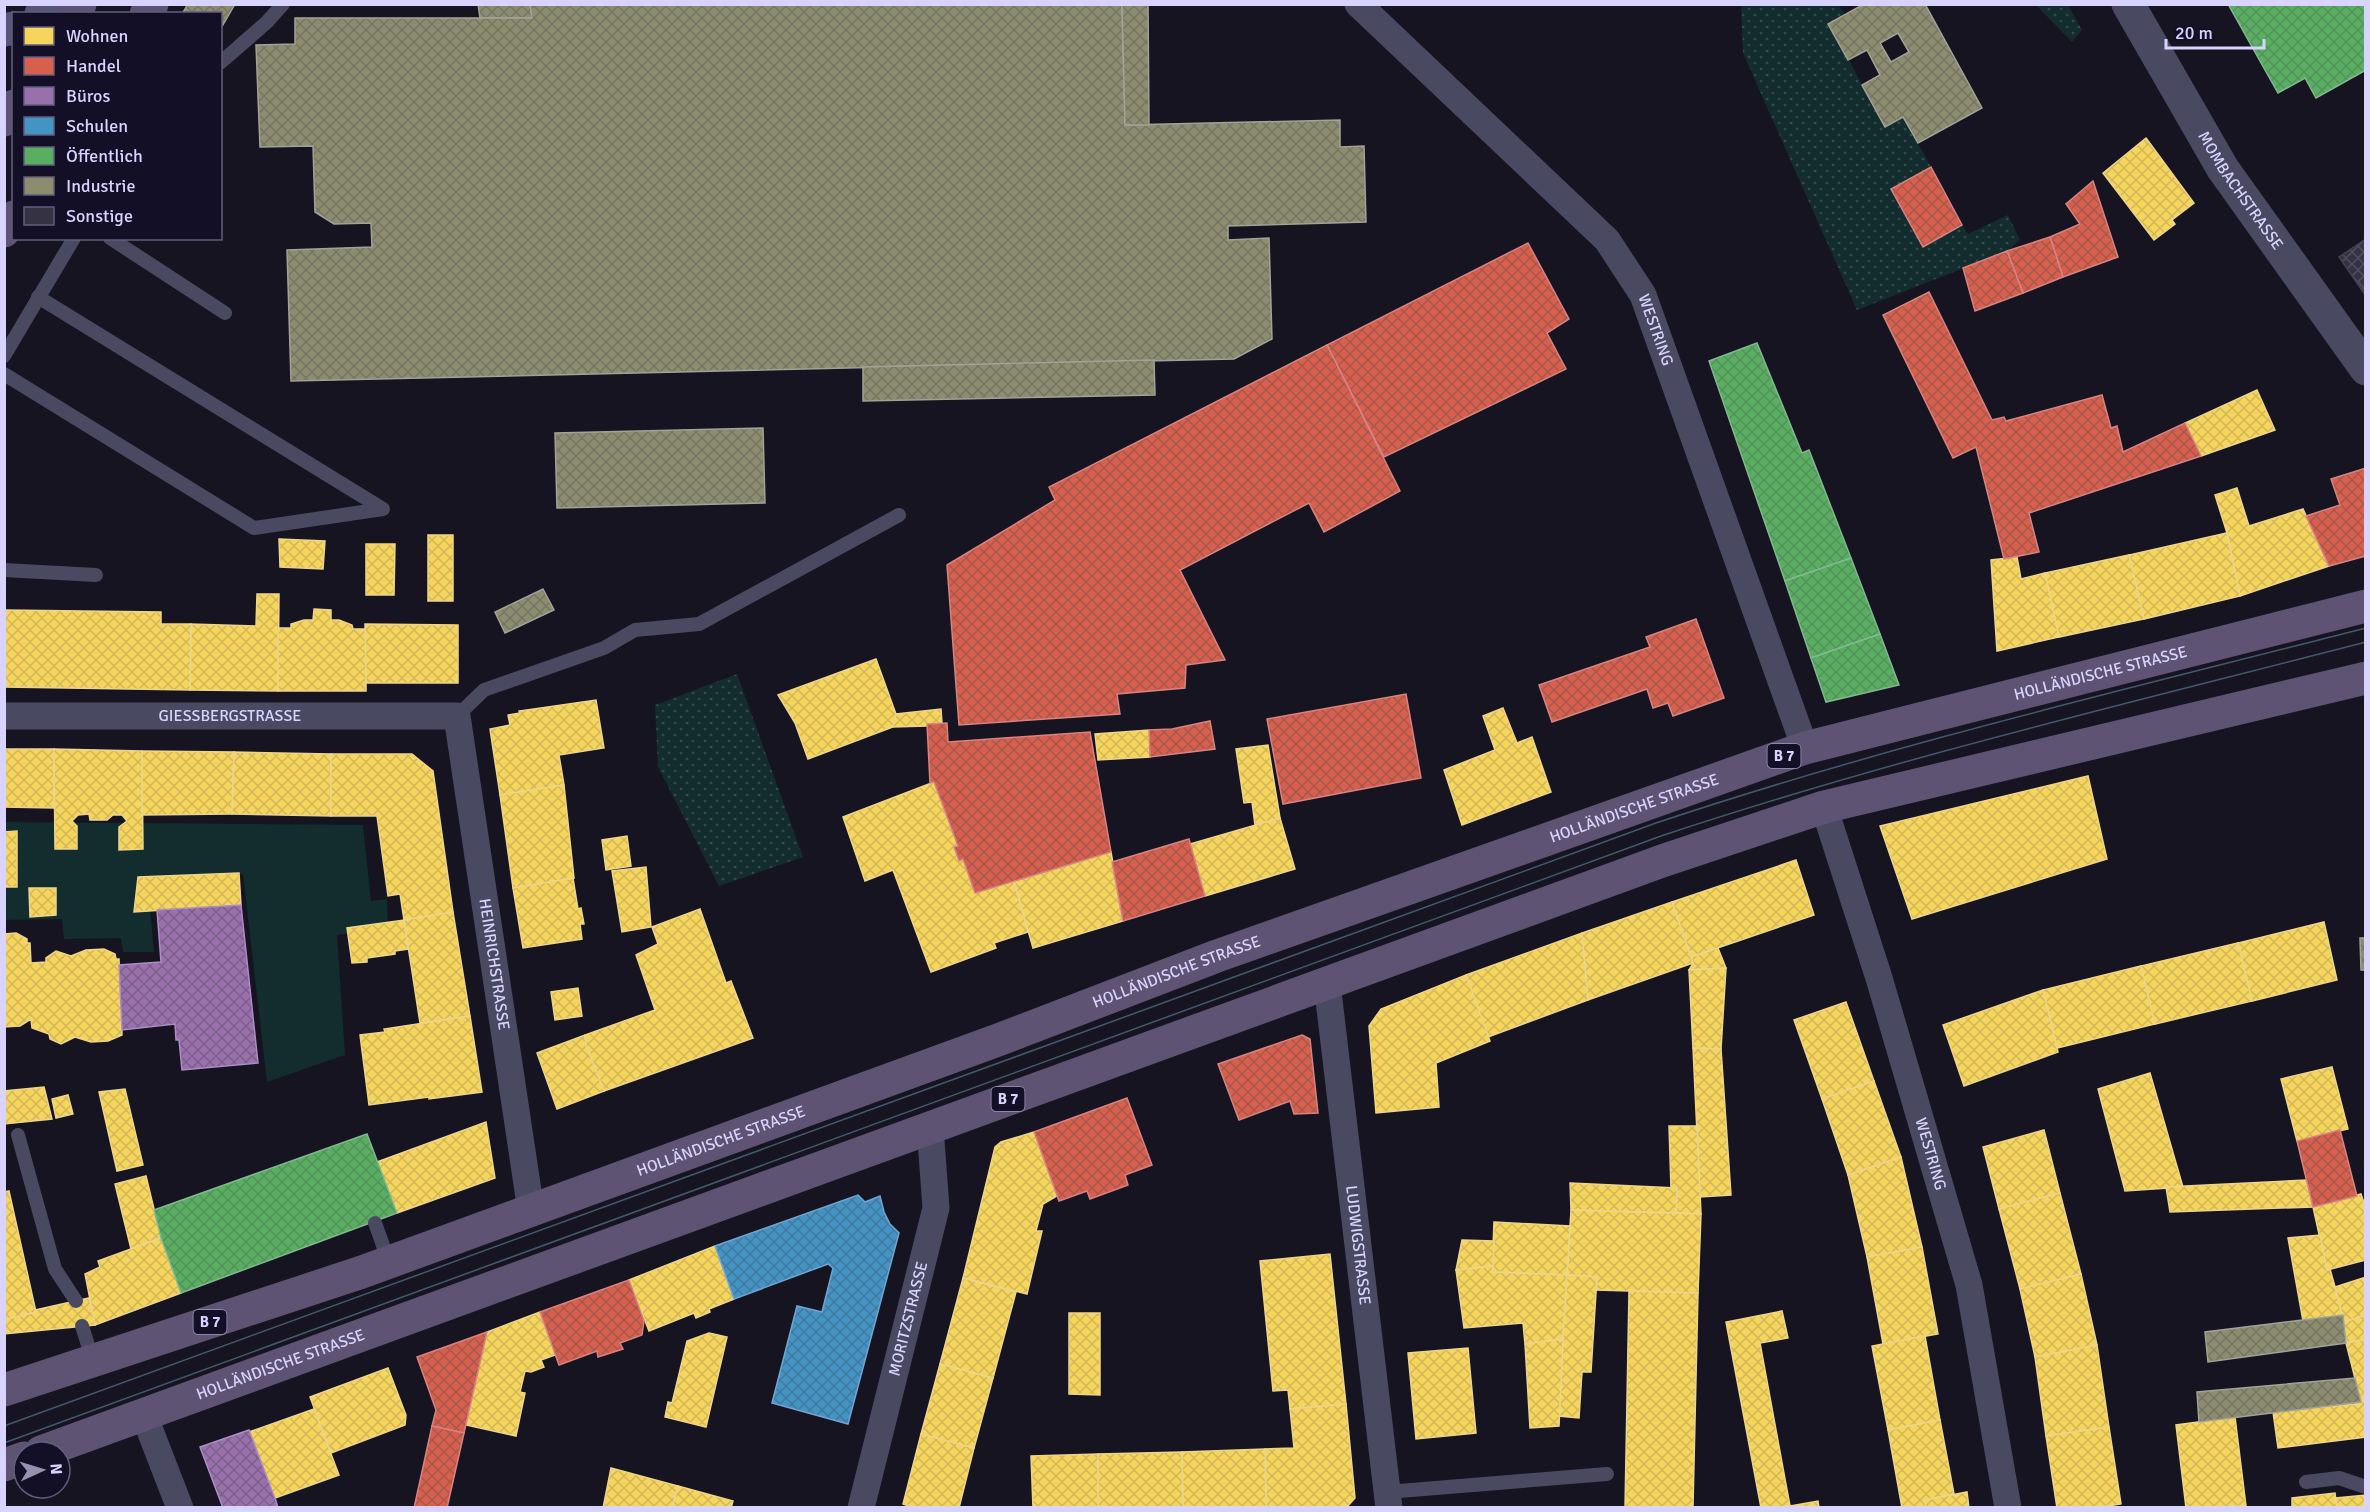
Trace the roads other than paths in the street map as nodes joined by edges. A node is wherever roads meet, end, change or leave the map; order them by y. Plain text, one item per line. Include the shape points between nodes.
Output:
1 (283, 4) edge
2 (1358, 4) edge
3 (2128, 4) edge
4 (222, 61) edge
5 (73, 240) edge
6 (113, 240) edge
7 (38, 297) junction
8 (225, 313) dead end
9 (4, 356) edge
10 (2366, 369) edge
11 (4, 374) edge
12 (899, 514) dead end
13 (4, 570) edge
14 (96, 575) dead end
15 (2366, 606) edge
16 (2366, 678) edge
17 (4, 716) edge
18 (457, 716) junction
19 (1805, 748) junction
20 (1824, 807) junction
21 (1327, 983) junction
22 (930, 1127) junction
23 (18, 1135) dead end
24 (531, 1211) junction
25 (375, 1223) dead end
26 (389, 1262) junction
27 (76, 1301) dead end
28 (82, 1326) dead end
29 (93, 1361) junction
30 (4, 1390) edge
31 (144, 1415) junction
32 (72, 1441) edge
33 (1607, 1474) dead end
34 (2306, 1482) dead end
35 (2366, 1487) edge
36 (1388, 1500) edge
37 (180, 1508) edge
38 (861, 1508) edge
39 (2008, 1508) edge

1 - 4 lane
2 - 19 street, WESTRING via 1607,240 1642,295
3 - 10 street, MOMBACHSTRASSE via 2223,169
5 - 7 lane
6 - 8 lane
7 - 9 lane
7 - 11 lane via 382,509 254,528
12 - 18 lane via 699,624 635,630 604,648 484,690
13 - 14 lane
15 - 19 main road, HOLLÄNDISCHE STRASSE / B 7
16 - 20 main road, HOLLÄNDISCHE STRASSE / B 7
17 - 18 street, GIESSBERGSTRASSE
18 - 24 street, HEINRICHSTRASSE
19 - 24 main road, HOLLÄNDISCHE STRASSE / B 7 via 1217,956
20 - 21 main road, HOLLÄNDISCHE STRASSE / B 7 via 1662,861
20 - 39 street, WESTRING via 1879,978 1969,1286
21 - 22 main road, HOLLÄNDISCHE STRASSE / B 7
21 - 36 street, LUDWIGSTRASSE
22 - 31 main road, HOLLÄNDISCHE STRASSE / B 7
22 - 38 street, MORITZSTRASSE via 936,1208
23 - 27 lane via 55,1269
24 - 26 main road, HOLLÄNDISCHE STRASSE / B 7
25 - 26 lane
26 - 29 main road, HOLLÄNDISCHE STRASSE / B 7
28 - 29 lane
29 - 30 main road, HOLLÄNDISCHE STRASSE / B 7
31 - 32 main road, HOLLÄNDISCHE STRASSE / B 7
31 - 37 street
33 - 36 lane
34 - 35 lane via 2339,1478

